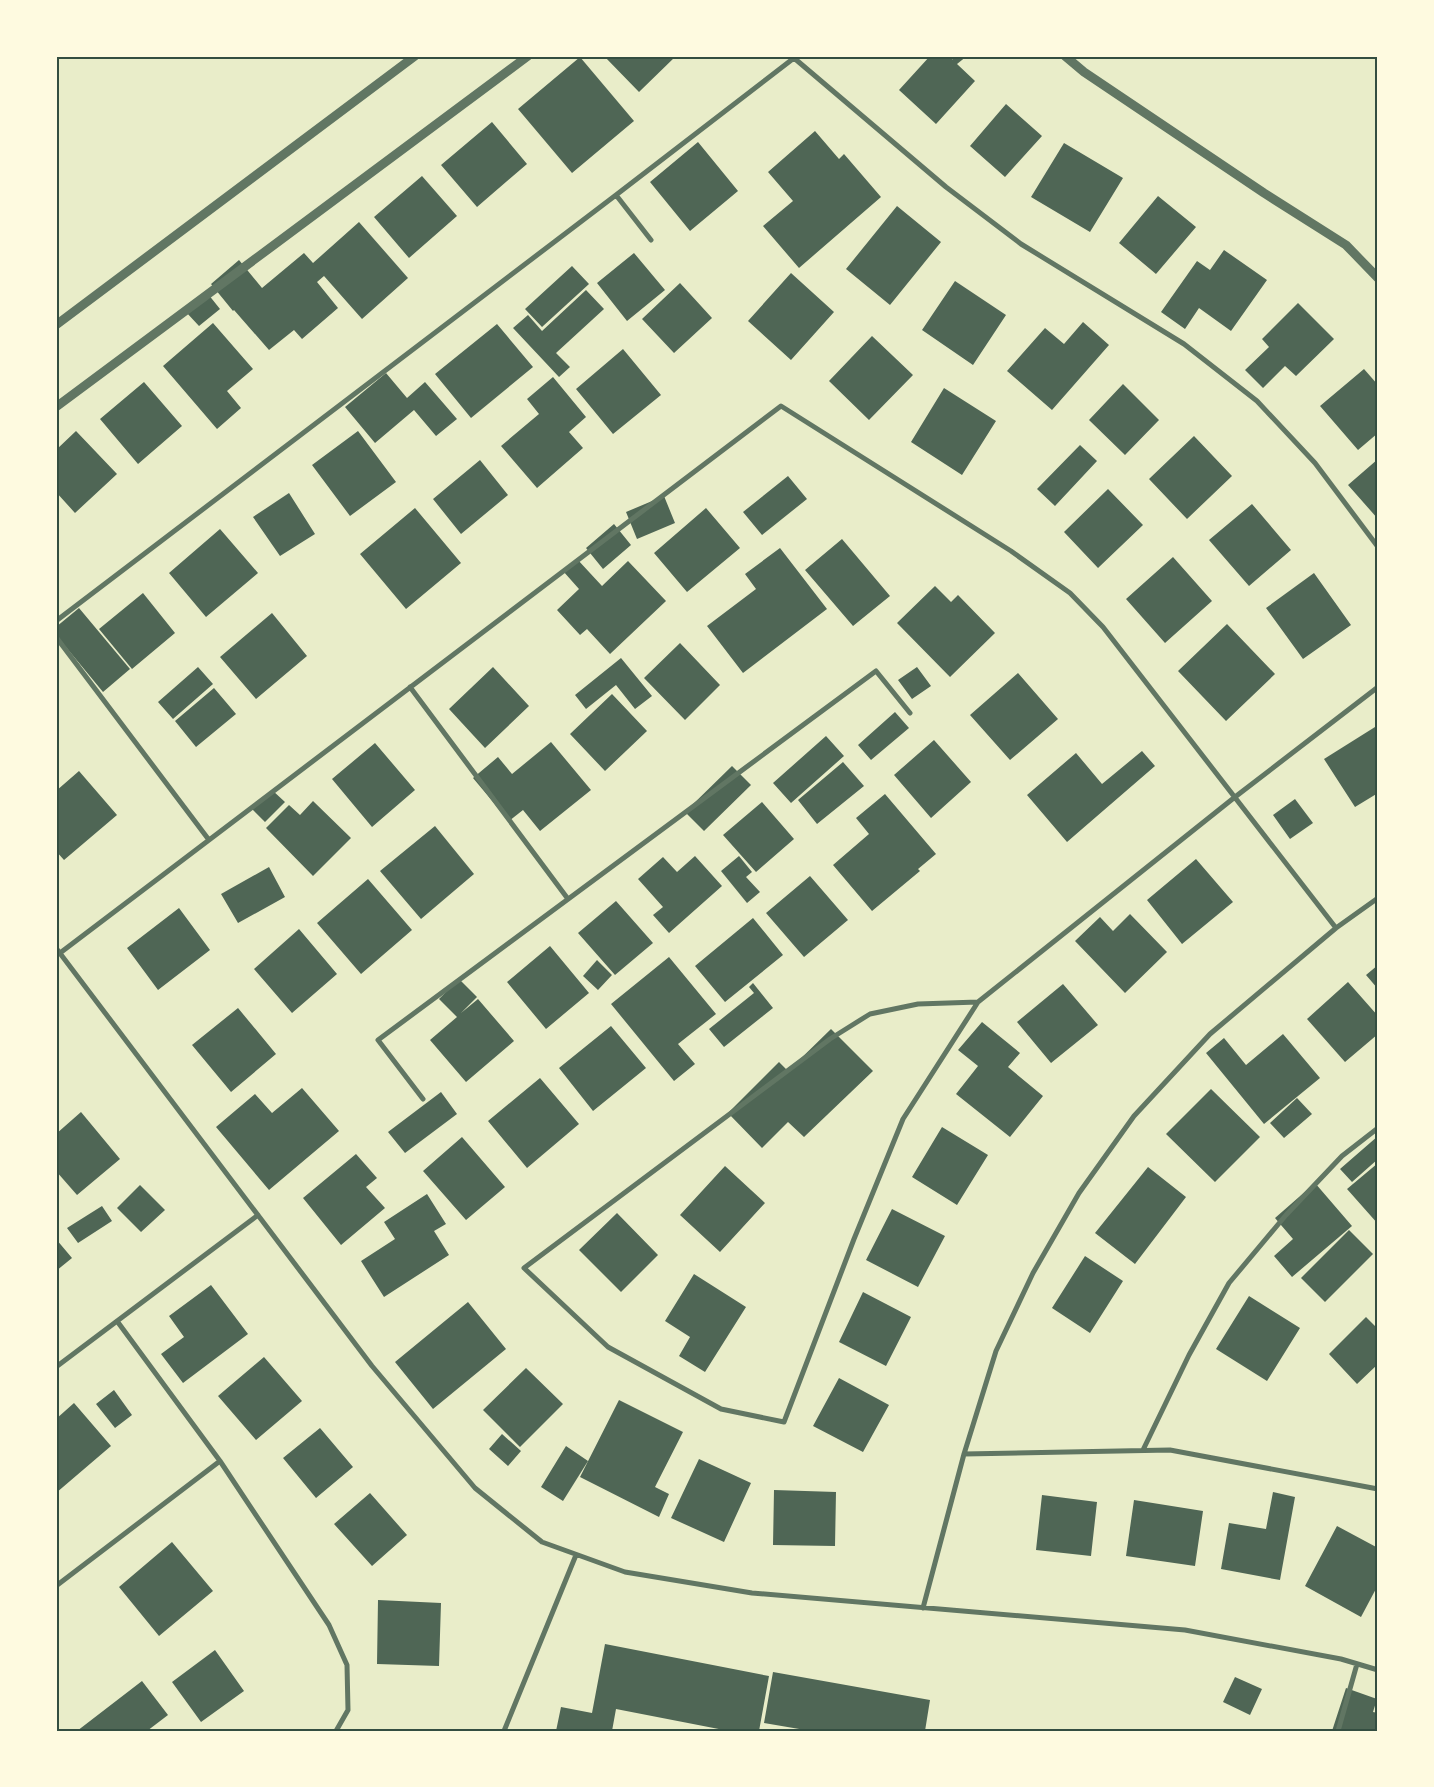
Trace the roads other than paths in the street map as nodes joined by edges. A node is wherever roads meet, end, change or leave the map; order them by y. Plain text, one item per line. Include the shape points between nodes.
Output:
1 (415, 56) edge
2 (528, 56) edge
3 (1065, 56) edge
4 (616, 195) junction
5 (651, 240) dead end
6 (1378, 278) edge
7 (56, 325) edge
8 (56, 407) edge
9 (1378, 547) edge
10 (56, 621) edge
11 (56, 636) edge
12 (410, 687) junction
13 (1378, 687) edge
14 (910, 713) dead end
15 (1235, 797) junction
16 (209, 840) junction
17 (1378, 898) edge
18 (568, 899) junction
19 (1336, 928) junction
20 (58, 950) edge
21 (978, 1002) junction
22 (423, 1098) dead end
23 (1378, 1128) edge
24 (258, 1215) junction
25 (117, 1321) junction
26 (56, 1367) edge
27 (1143, 1450) junction
28 (964, 1454) junction
29 (220, 1461) junction
30 (1378, 1490) edge
31 (576, 1555) junction
32 (56, 1586) edge
33 (923, 1608) junction
34 (1357, 1664) junction
35 (1378, 1670) edge
36 (336, 1731) edge
37 (504, 1731) edge
38 (1338, 1731) edge

1 - 7 street
2 - 8 street
3 - 6 street via 1084,72 1346,245
4 - 5 street
4 - 9 street via 794,58 946,188 1021,244 1184,344 1257,401 1315,463
4 - 10 street
11 - 16 street
12 - 15 street via 780,406 1011,551 1070,594 1104,627
12 - 16 street
12 - 18 street
13 - 15 street
14 - 18 street via 876,671
15 - 19 street
15 - 21 street
16 - 20 street
17 - 19 street
18 - 22 street via 378,1040
19 - 28 street via 1210,1034 1134,1116 1085,1185 1033,1273 996,1351
20 - 24 street
21 - 21 street via 903,1119 784,1422 721,1409 608,1347 524,1268 830,1039 870,1014 918,1004
23 - 27 street via 1342,1156 1286,1215 1229,1283 1189,1355
24 - 25 street
24 - 31 street via 372,1366 475,1488 542,1542
25 - 26 street
25 - 29 street
27 - 28 street
27 - 30 street via 1170,1450
28 - 33 street
29 - 32 street
29 - 36 street via 329,1625 347,1665 348,1710
31 - 33 street via 625,1572 752,1593
31 - 37 street
33 - 34 street via 1184,1630
34 - 35 street
34 - 38 street

